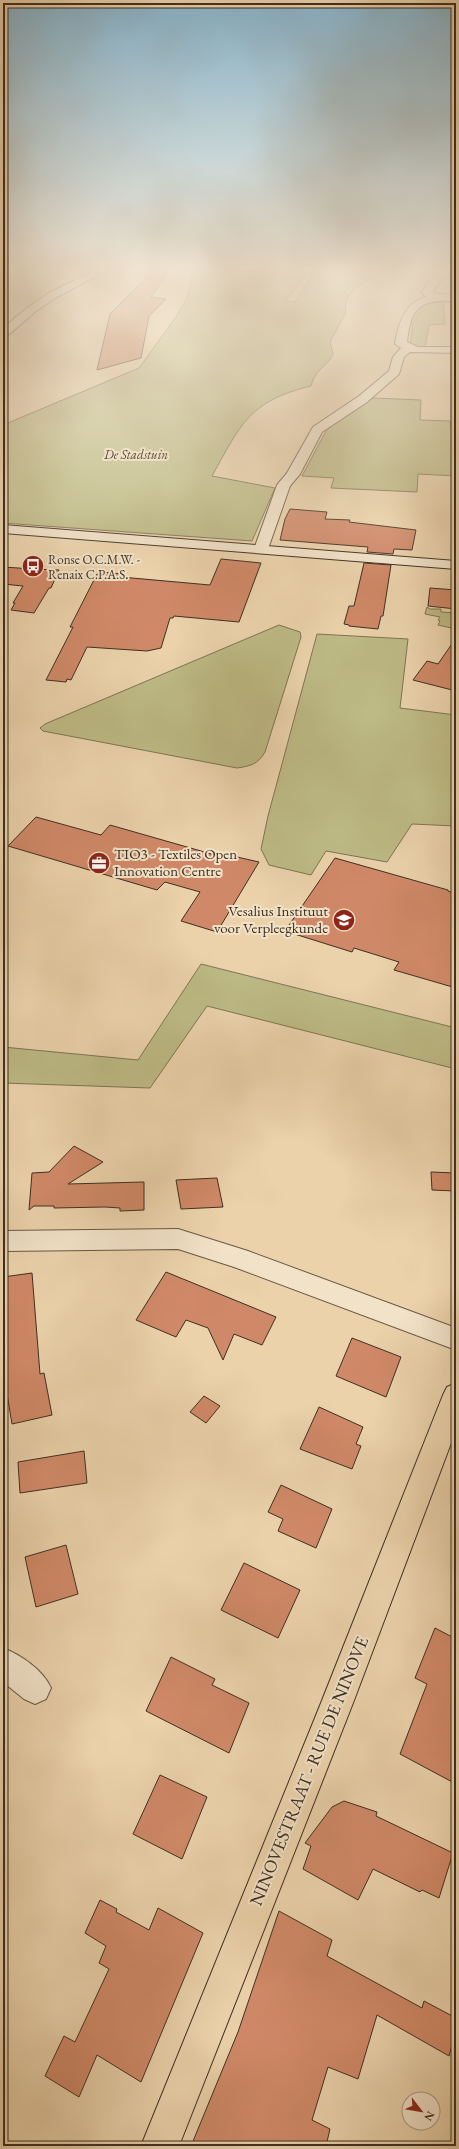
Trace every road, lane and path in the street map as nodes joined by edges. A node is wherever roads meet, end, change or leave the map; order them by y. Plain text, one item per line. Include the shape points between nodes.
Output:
1 (395, 371) edge
2 (3, 529) edge
3 (261, 549) junction
4 (456, 565) edge
5 (3, 1241) edge
6 (456, 1339) edge
7 (456, 1395) edge
8 (3, 1663) edge
9 (36, 1688) dead end
10 (160, 2146) edge

1 - 3 street via 363,399 317,430 281,491
2 - 3 street
3 - 4 street
5 - 6 street via 178,1239 239,1258
7 - 10 main road, NINOVESTRAAT - RUE DE NINOVE via 334,1710
8 - 9 street

